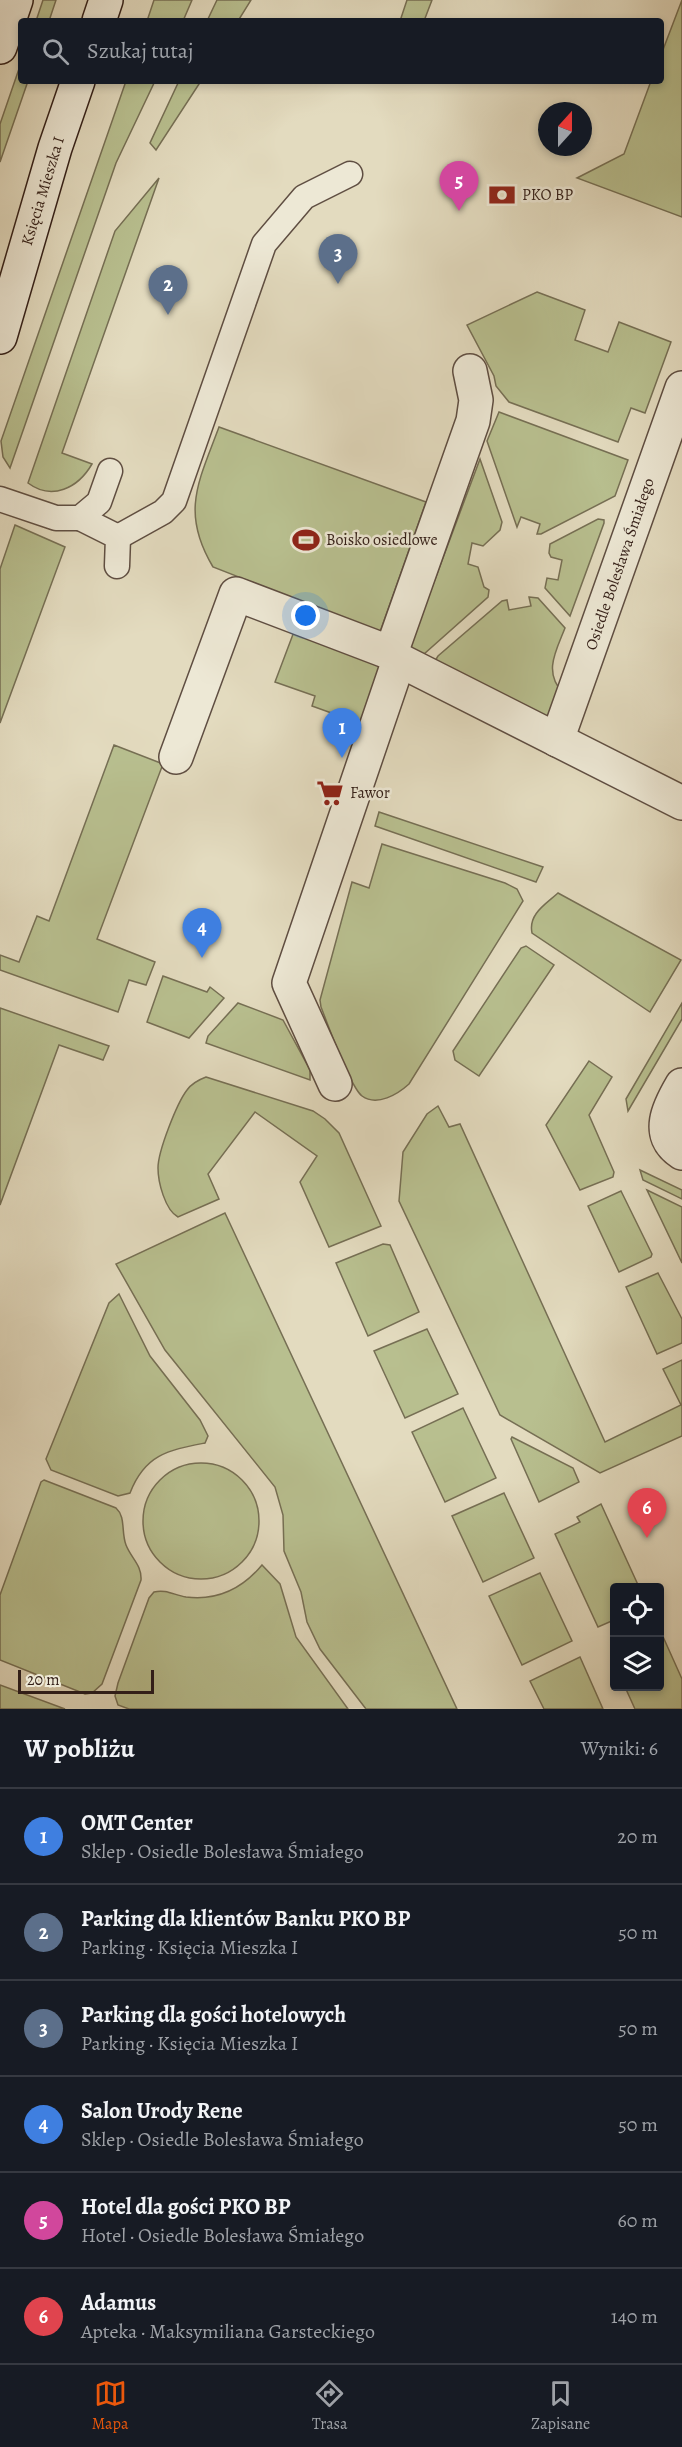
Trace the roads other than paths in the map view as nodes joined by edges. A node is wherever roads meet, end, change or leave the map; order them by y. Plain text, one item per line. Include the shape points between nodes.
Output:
1 (16, 0) edge
2 (106, 0) edge
3 (100, 18) edge
4 (0, 47) edge
5 (77, 84) edge
6 (350, 174) dead end
7 (0, 337) edge
8 (470, 371) dead end
9 (682, 388) edge
10 (110, 471) dead end
11 (0, 499) edge
12 (80, 518) junction
13 (118, 537) junction
14 (117, 566) dead end
15 (395, 657) junction
16 (558, 740) junction
17 (176, 758) dead end
18 (682, 803) edge
19 (335, 1084) dead end
20 (682, 1085) edge
21 (682, 1153) edge

1 - 4 street
2 - 3 street
5 - 7 street, Księcia Mieszka I
6 - 13 lane via 304,197 264,244 174,501 163,512
8 - 15 street via 476,400 473,421
9 - 16 street, Osiedle Bolesława Śmiałego
10 - 12 lane via 99,502
11 - 12 lane via 56,518
12 - 13 lane
13 - 14 lane
15 - 16 street
15 - 17 street via 236,594
15 - 19 street via 289,983
16 - 18 street
20 - 21 street via 664,1127 671,1143

